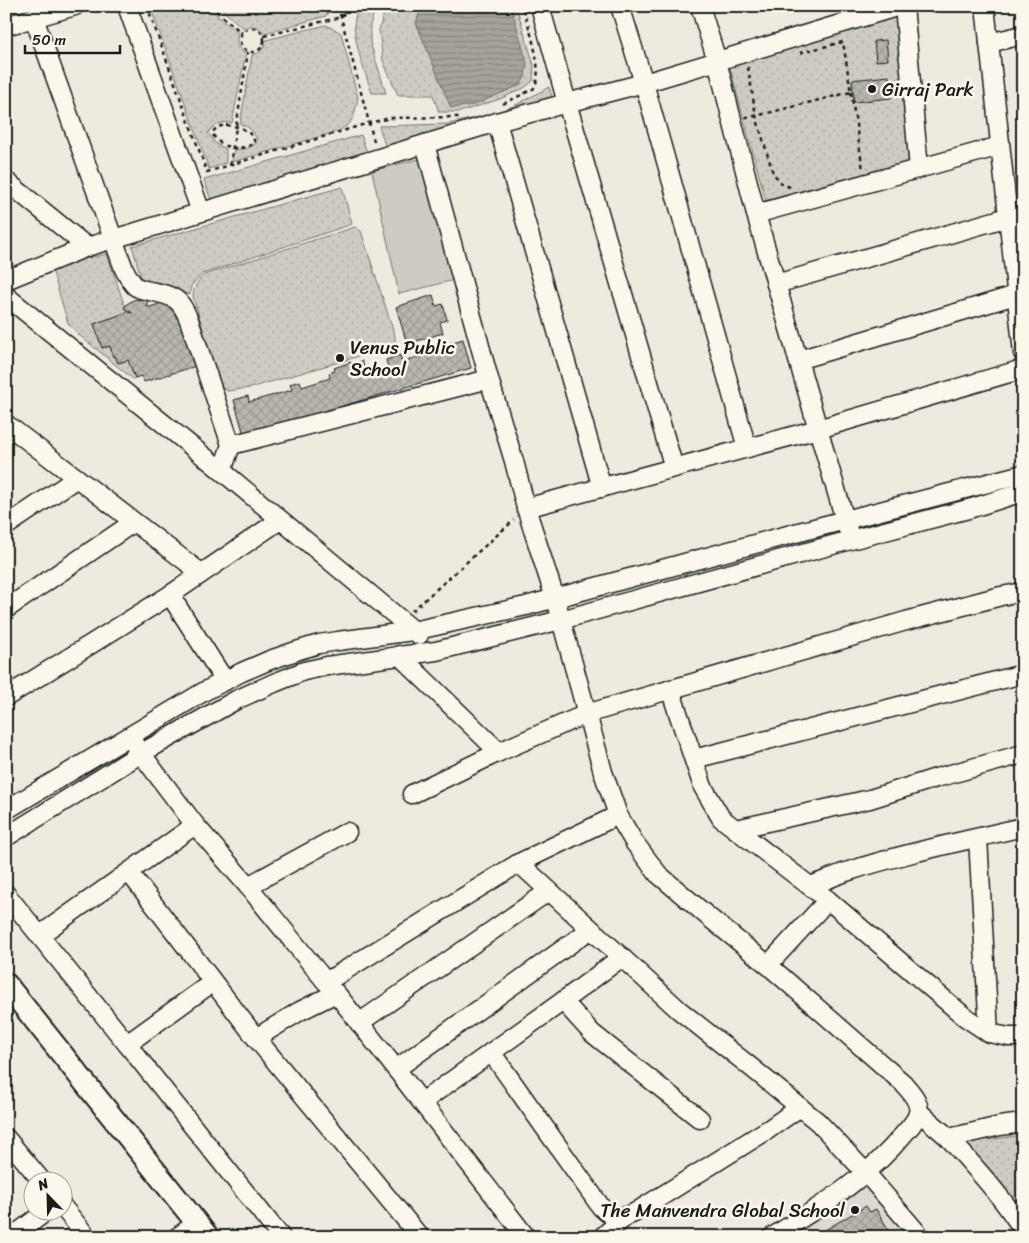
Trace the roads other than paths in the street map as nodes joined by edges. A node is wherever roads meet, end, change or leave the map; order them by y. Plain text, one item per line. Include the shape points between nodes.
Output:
1 (75, 6) edge
2 (127, 6) edge
3 (540, 6) edge
4 (620, 6) edge
5 (700, 6) edge
6 (902, 6) edge
7 (985, 6) edge
8 (34, 18) junction
9 (6, 26) edge
10 (1023, 35) edge
11 (989, 43) junction
12 (717, 61) junction
13 (644, 83) junction
14 (568, 103) junction
15 (497, 122) junction
16 (425, 144) junction
17 (1000, 146) junction
18 (919, 169) junction
19 (6, 181) edge
20 (201, 212) junction
21 (756, 214) junction
22 (1008, 217) junction
23 (114, 238) junction
24 (87, 247) junction
25 (6, 280) edge
26 (776, 284) junction
27 (1016, 295) junction
28 (6, 296) edge
29 (1023, 353) edge
30 (798, 360) junction
31 (1023, 369) edge
32 (489, 379) junction
33 (8, 428) edge
34 (818, 429) junction
35 (231, 445) junction
36 (747, 448) junction
37 (674, 468) junction
38 (222, 471) junction
39 (1023, 474) edge
40 (77, 478) junction
41 (602, 488) junction
42 (1023, 492) edge
43 (526, 508) junction
44 (280, 520) junction
45 (846, 520) junction
46 (134, 522) junction
47 (6, 526) edge
48 (851, 540) junction
49 (201, 573) junction
50 (1023, 592) edge
51 (170, 594) junction
52 (554, 598) junction
53 (6, 608) edge
54 (561, 620) junction
55 (407, 626) junction
56 (436, 650) junction
57 (399, 655) junction
58 (1023, 674) edge
59 (225, 681) junction
60 (670, 689) junction
61 (6, 697) edge
62 (586, 714) junction
63 (128, 736) junction
64 (499, 752) junction
65 (140, 754) junction
66 (1023, 754) edge
67 (694, 759) junction
68 (412, 794) dead end
69 (6, 810) edge
70 (618, 815) junction
71 (195, 825) junction
72 (1023, 827) edge
73 (736, 829) junction
74 (347, 832) dead end
75 (6, 837) edge
76 (978, 838) junction
77 (519, 863) junction
78 (129, 872) junction
79 (248, 886) junction
80 (810, 886) junction
81 (549, 891) junction
82 (6, 894) edge
83 (828, 900) junction
84 (591, 929) junction
85 (40, 935) junction
86 (622, 957) junction
87 (768, 965) junction
88 (213, 982) junction
89 (6, 984) edge
90 (331, 987) junction
91 (563, 1001) junction
92 (360, 1023) junction
93 (988, 1033) junction
94 (1023, 1037) edge
95 (256, 1038) junction
96 (127, 1044) junction
97 (490, 1052) junction
98 (396, 1069) junction
99 (422, 1102) junction
100 (800, 1107) junction
101 (919, 1112) junction
102 (700, 1119) dead end
103 (1023, 1123) edge
104 (6, 1138) edge
105 (949, 1138) junction
106 (33, 1170) edge
107 (866, 1173) junction
108 (72, 1218) edge
109 (625, 1218) junction
110 (35, 1220) edge
111 (202, 1230) edge
112 (1023, 1230) edge
113 (12, 1237) edge
114 (87, 1237) edge
115 (177, 1237) edge
116 (281, 1237) edge
117 (420, 1237) edge
118 (526, 1237) edge
119 (602, 1237) edge
120 (772, 1237) edge
121 (921, 1237) edge

1 - 8 street
2 - 20 street
3 - 14 street
4 - 13 street
5 - 12 street
6 - 12 street
6 - 18 street
7 - 11 street
8 - 9 street
8 - 23 street
10 - 11 street
11 - 17 street
12 - 13 street
12 - 21 street
13 - 14 street
13 - 36 street
14 - 15 street
14 - 37 street
15 - 16 street
15 - 41 street
16 - 20 street
16 - 32 street
17 - 18 street
17 - 22 street
18 - 21 street
19 - 24 street
20 - 23 street
21 - 26 street
22 - 26 street
22 - 27 street
23 - 24 street
23 - 35 street via 124,268 134,285 167,295 184,307
24 - 25 street
26 - 30 street
27 - 29 street
27 - 30 street
28 - 38 street
30 - 34 street
31 - 34 street
32 - 35 street
32 - 43 street
33 - 40 street
34 - 36 street
34 - 45 street
35 - 38 street
36 - 37 street
37 - 41 street
38 - 44 street
39 - 45 street
40 - 46 street
40 - 47 street
41 - 43 street
42 - 48 street
43 - 52 street
44 - 49 street
44 - 55 street
45 - 48 street
45 - 52 street
46 - 49 street
46 - 53 street
48 - 54 street
49 - 51 street
50 - 60 street via 906,621
51 - 59 street
51 - 61 street
52 - 54 street
52 - 55 street via 472,618
54 - 56 street
54 - 62 street
55 - 56 street
55 - 59 street via 319,644 270,660
56 - 57 street
57 - 64 street
57 - 65 street via 327,666 289,677 236,700
58 - 67 street
59 - 63 street
60 - 62 street
60 - 67 street
62 - 64 street
62 - 70 street
63 - 65 street
63 - 69 street
64 - 68 street
65 - 71 street
65 - 75 street
66 - 73 street via 870,799
67 - 73 street via 712,804 721,818
70 - 77 street
70 - 87 street via 658,874
71 - 78 street
71 - 79 street
72 - 76 street
73 - 80 street
74 - 79 street
76 - 80 street via 879,862
76 - 93 street
77 - 81 street
77 - 90 street
78 - 85 street
78 - 88 street
79 - 90 street
80 - 83 street
81 - 84 street
81 - 92 street
82 - 85 street
83 - 87 street
83 - 93 street
84 - 86 street
84 - 98 street
85 - 96 street
86 - 91 street
86 - 100 street via 679,1010
87 - 101 street via 903,1084 916,1099
88 - 95 street
88 - 96 street
89 - 111 main road
90 - 92 street
90 - 95 street
91 - 97 street
91 - 102 street via 592,1033
92 - 98 street
93 - 94 street via 1009,1038
95 - 117 street
96 - 116 street
97 - 99 street
97 - 109 street via 601,1207 614,1217
98 - 99 street
99 - 118 street
100 - 107 street
100 - 109 street
101 - 105 street
101 - 107 street via 901,1138
103 - 105 street
104 - 106 street
105 - 112 street via 1002,1199
107 - 120 street
107 - 121 street
108 - 114 street
109 - 119 street
110 - 113 street
111 - 115 street

